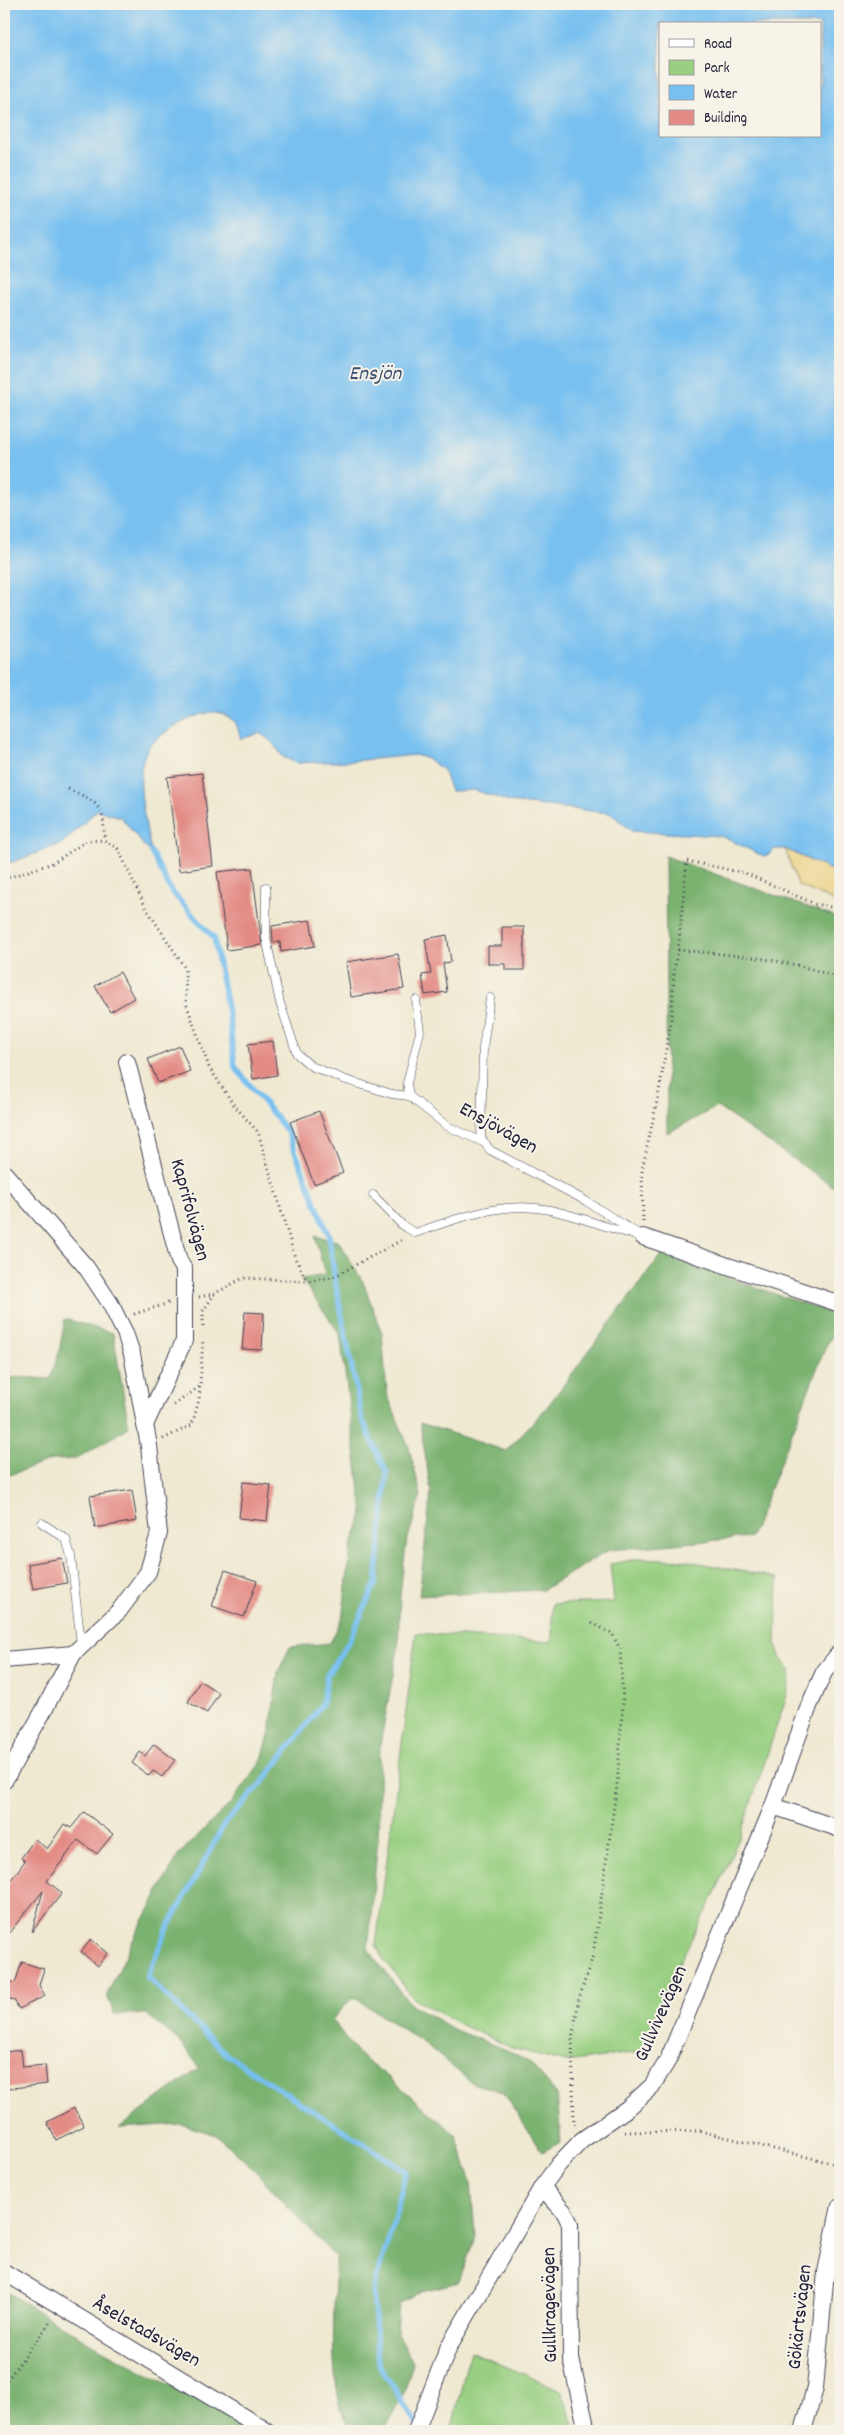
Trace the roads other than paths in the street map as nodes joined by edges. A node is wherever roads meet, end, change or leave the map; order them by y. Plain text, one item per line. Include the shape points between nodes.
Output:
1 (266, 887) dead end
2 (490, 998) dead end
3 (416, 1000) dead end
4 (127, 1062) dead end
5 (409, 1096) junction
6 (485, 1143) junction
7 (4, 1173) edge
8 (373, 1195) dead end
9 (643, 1237) junction
10 (840, 1304) edge
11 (145, 1425) junction
12 (42, 1523) dead end
13 (77, 1650) junction
14 (840, 1652) edge
15 (4, 1660) edge
16 (4, 1781) edge
17 (772, 1806) junction
18 (840, 1829) edge
19 (542, 2187) junction
20 (840, 2206) edge
21 (4, 2272) edge
22 (268, 2431) edge
23 (416, 2431) edge
24 (587, 2431) edge
25 (804, 2431) edge

1 - 5 lane, Ensjövägen via 266,938 280,1003 296,1054 311,1066 343,1079
2 - 6 lane via 482,1048 481,1138
3 - 5 lane via 420,1032 407,1083
4 - 11 street, Kaprifolvägen via 184,1269 184,1341
5 - 6 lane, Ensjövägen via 447,1126
6 - 9 lane, Ensjövägen via 490,1150 586,1201
7 - 11 street via 86,1267 118,1319 132,1354
8 - 9 lane via 402,1226 415,1233 476,1214 524,1207 548,1209
9 - 10 street, Ensjövägen
11 - 13 street via 159,1533 148,1572 119,1611
12 - 13 lane via 66,1539 71,1556
13 - 15 street
13 - 16 street
14 - 17 street, Gullvivevägen via 824,1672 812,1697
17 - 18 street
17 - 19 street, Gullvivevägen via 668,2060 652,2086 586,2138 559,2164
19 - 23 street, Gullvivevägen via 449,2346
19 - 24 street, Gullkragevägen via 565,2212 570,2224 571,2359
20 - 25 street, Gökärtsvägen via 826,2272 815,2388
21 - 22 street, Åselstadsvägen

